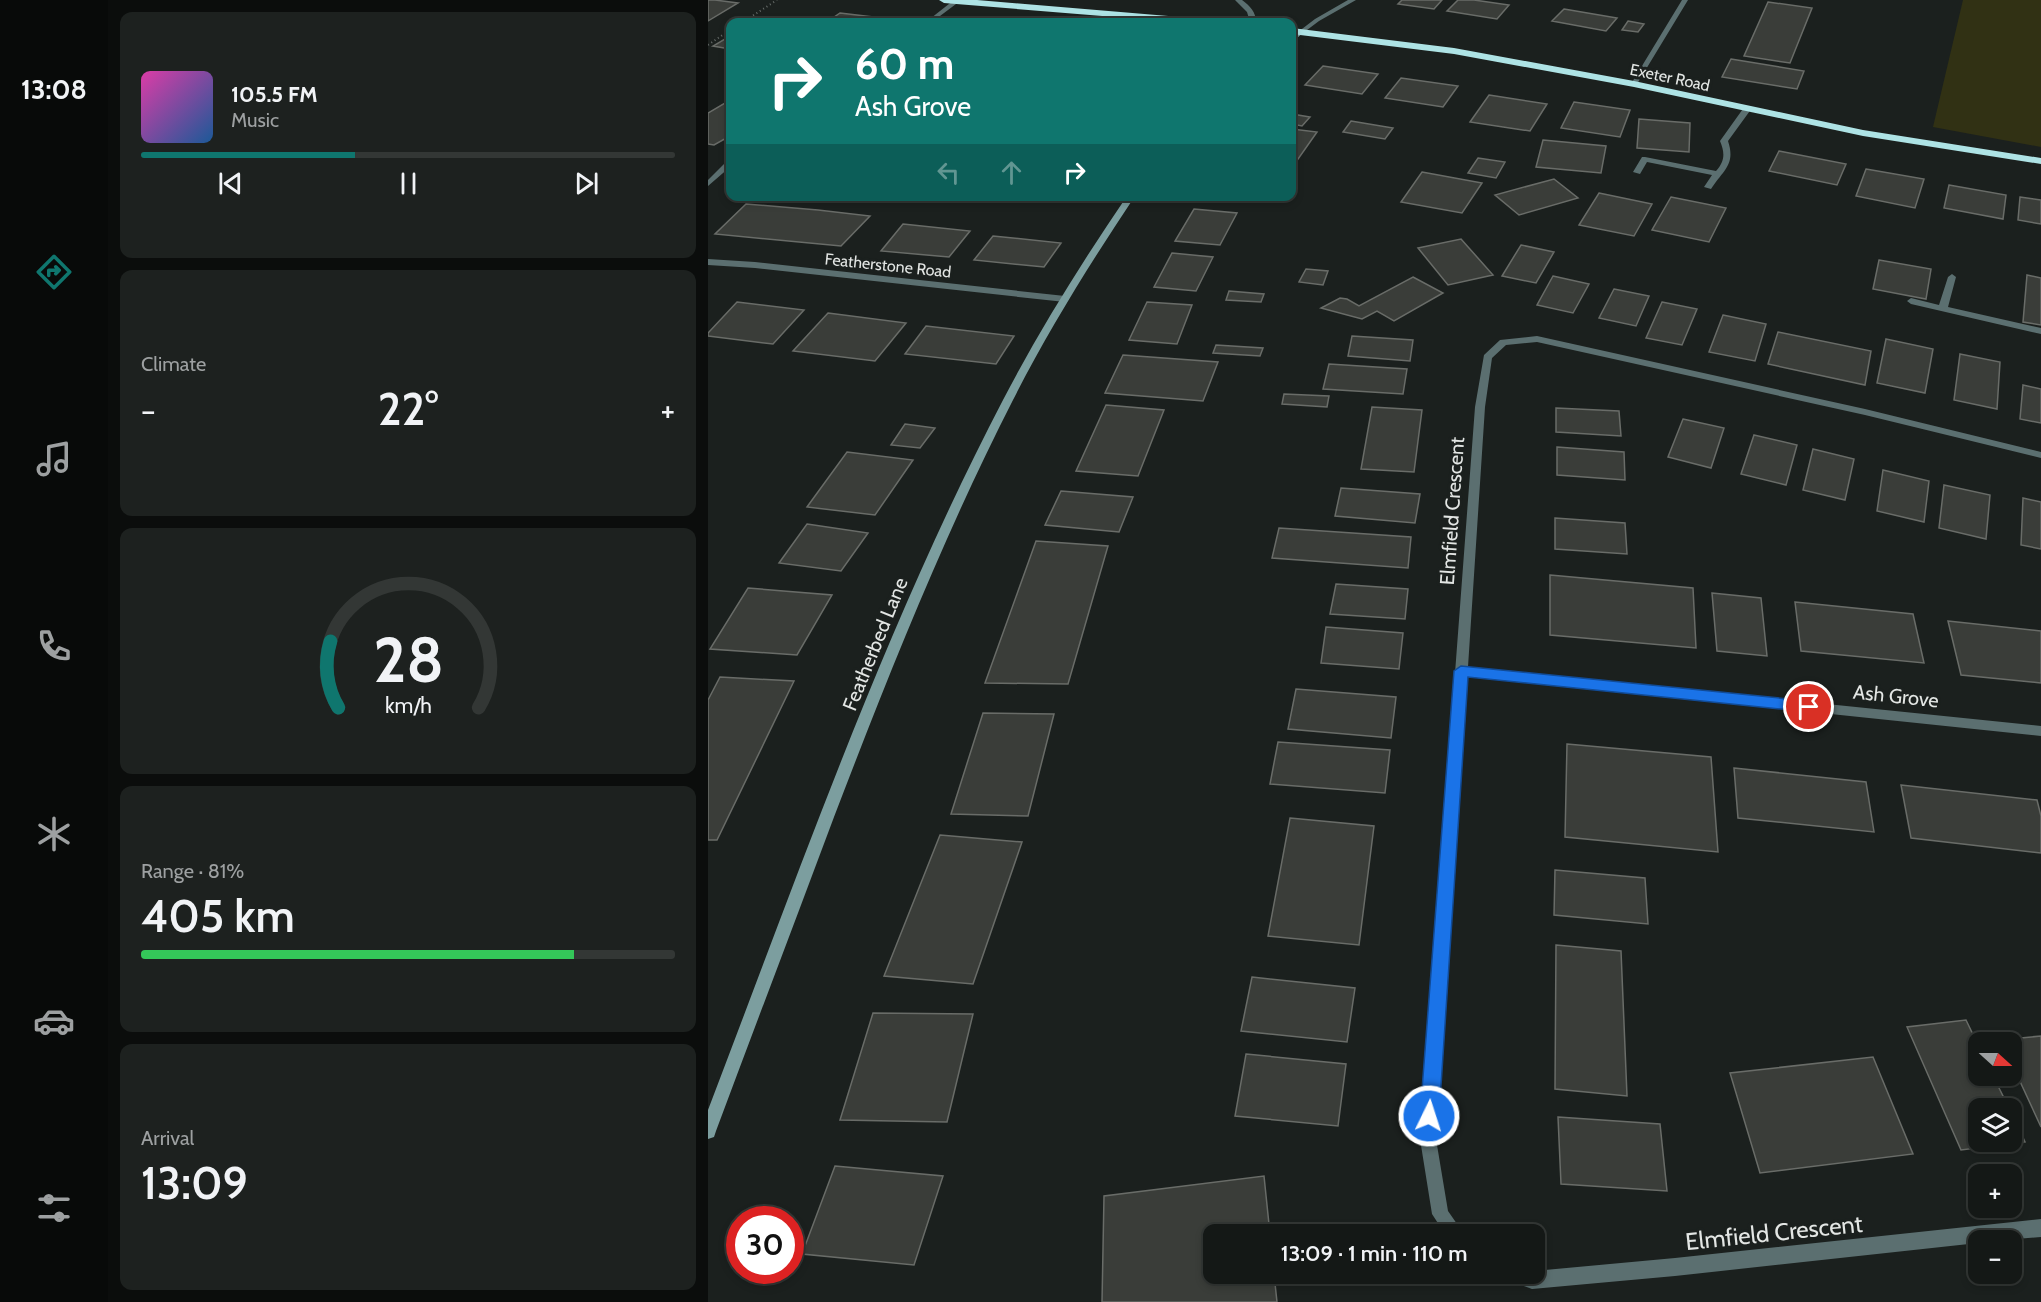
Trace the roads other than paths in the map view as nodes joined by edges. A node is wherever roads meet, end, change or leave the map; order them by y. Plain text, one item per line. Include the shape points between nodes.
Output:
1 (944, 0) edge
2 (1238, 0) edge
3 (1353, 0) edge
4 (1685, 0) edge
5 (957, 1) edge
6 (934, 18) edge
7 (1157, 18) edge
8 (1253, 18) edge
9 (1296, 32) edge
10 (1634, 84) junction
11 (1748, 108) junction
12 (2041, 161) edge
13 (726, 167) edge
14 (1637, 172) dead end
15 (1716, 173) junction
16 (708, 184) edge
17 (1708, 187) dead end
18 (1128, 201) edge
19 (708, 262) edge
20 (1952, 278) dead end
21 (1065, 299) junction
22 (1911, 301) dead end
23 (1943, 308) junction
24 (2041, 331) edge
25 (2041, 454) edge
26 (1461, 671) junction
27 (2041, 731) edge
28 (708, 1131) edge
29 (1448, 1224) edge
30 (2041, 1228) edge
31 (1545, 1279) edge

1 - 5 highway
2 - 8 street via 1249,8
3 - 9 street
4 - 10 street
5 - 6 street
5 - 7 highway
9 - 10 highway, Exeter Road via 1454,51
10 - 11 highway, Exeter Road
11 - 12 highway, Exeter Road via 1863,133
11 - 15 street via 1724,141 1729,159
13 - 16 street
14 - 15 street via 1645,159
15 - 17 street
18 - 21 street, Featherbed Lane
19 - 21 street, Featherstone Road
20 - 23 street
21 - 28 street, Featherbed Lane via 982,446 900,630
22 - 23 street
23 - 24 street
25 - 26 street, Elmfield Crescent via 1537,339 1503,342 1487,357 1480,407
26 - 27 street, Ash Grove
26 - 29 street, Elmfield Crescent via 1428,1139 1440,1214
30 - 31 street, Elmfield Crescent

